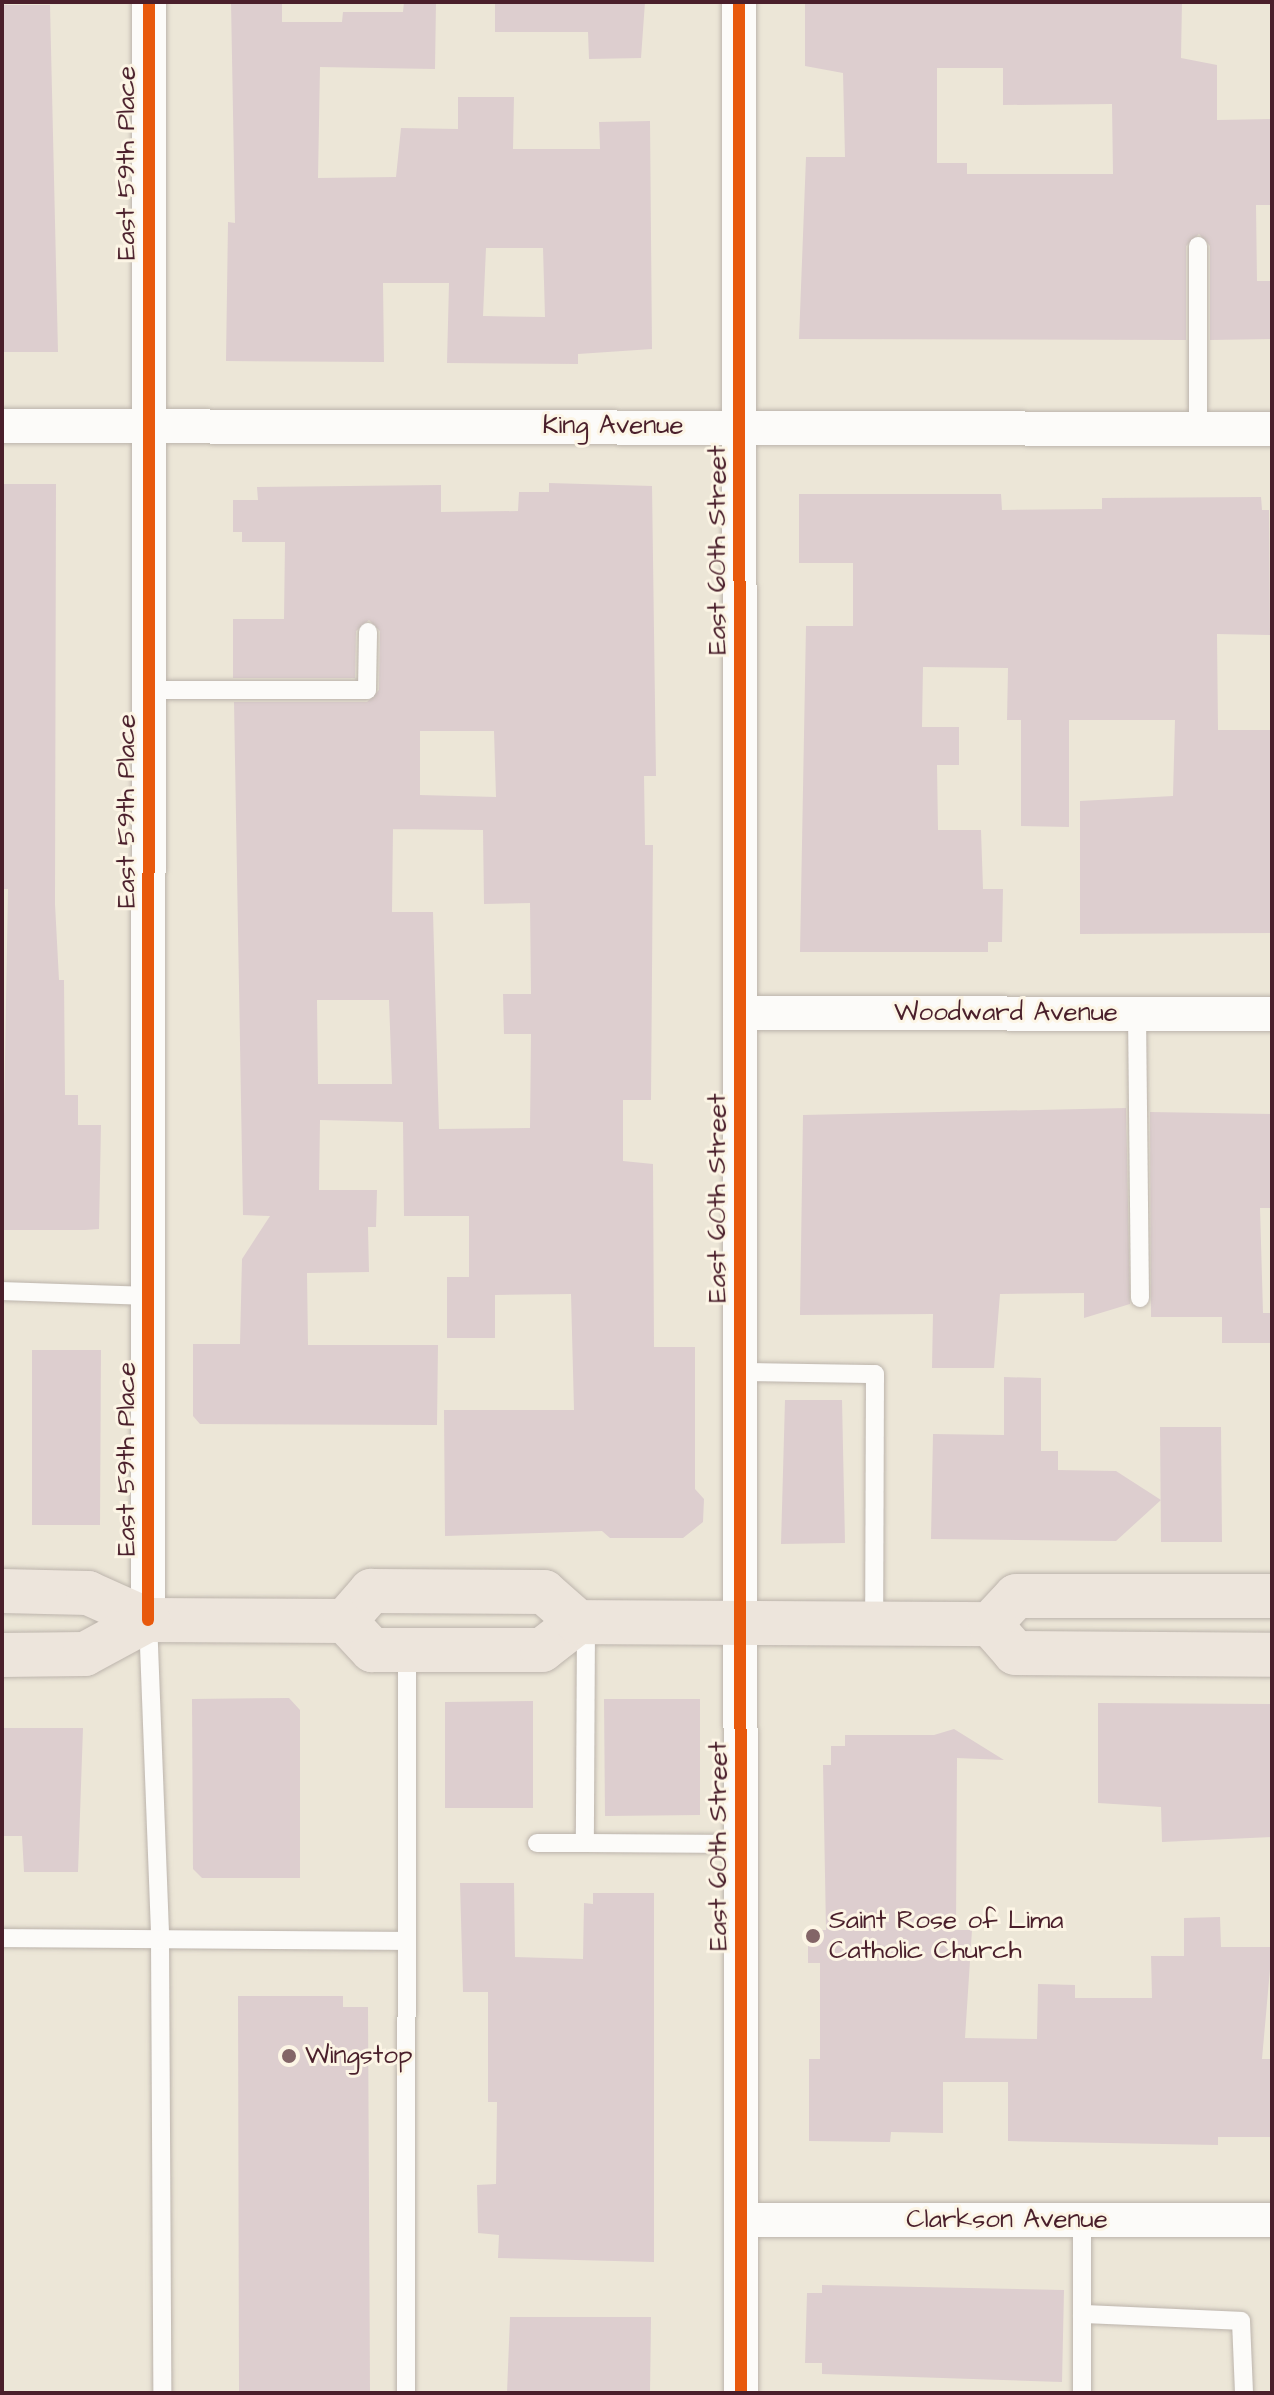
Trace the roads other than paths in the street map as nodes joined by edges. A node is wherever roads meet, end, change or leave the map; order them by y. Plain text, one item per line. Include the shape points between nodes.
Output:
1 (149, 2) edge
2 (739, 2) edge
3 (1198, 246) dead end
4 (740, 425) junction
5 (2, 426) edge
6 (149, 427) junction
7 (1198, 428) junction
8 (1272, 429) edge
9 (368, 632) dead end
10 (149, 690) junction
11 (740, 1013) junction
12 (1137, 1013) junction
13 (1272, 1014) edge
14 (2, 1291) edge
15 (149, 1296) junction
16 (1140, 1298) dead end
17 (741, 1372) junction
18 (2, 1591) edge
19 (1272, 1596) edge
20 (148, 1620) junction
21 (345, 1621) junction
22 (582, 1622) junction
23 (741, 1624) junction
24 (874, 1624) junction
25 (990, 1624) junction
26 (407, 1650) junction
27 (2, 1655) edge
28 (1272, 1655) edge
29 (537, 1843) dead end
30 (585, 1843) junction
31 (741, 1844) junction
32 (2, 1938) edge
33 (160, 1939) junction
34 (405, 1941) junction
35 (741, 2220) junction
36 (1082, 2220) junction
37 (1272, 2220) edge
38 (1082, 2314) junction
39 (162, 2393) edge
40 (406, 2393) edge
41 (741, 2393) edge
42 (1082, 2393) edge
43 (1244, 2393) edge

1 - 6 street, East 59th Place
2 - 4 street, East 60th Street
3 - 7 lane
4 - 6 street, King Avenue
4 - 7 street, King Avenue
4 - 11 street, East 60th Street
5 - 6 street, King Avenue
6 - 10 street, East 59th Place
7 - 8 street, King Avenue
9 - 10 lane via 367,690
10 - 15 street, East 59th Place
11 - 12 street, Woodward Avenue
11 - 17 street, East 60th Street
12 - 13 street, Woodward Avenue
12 - 16 lane
14 - 15 lane
15 - 20 street, East 59th Place
17 - 23 street, East 60th Street
17 - 24 lane via 875,1374
18 - 20 main road via 88,1593
19 - 25 main road via 1016,1596
20 - 21 main road
20 - 27 main road via 85,1654
20 - 33 lane
21 - 22 main road via 371,1591 387,1591 544,1592
21 - 26 main road via 372,1650
22 - 23 main road
22 - 26 main road via 542,1650
22 - 30 lane
23 - 24 main road
23 - 31 street, East 60th Street
24 - 25 main road
25 - 28 main road via 1015,1653
26 - 34 lane
29 - 30 lane
30 - 31 lane
31 - 35 street, East 60th Street
32 - 33 lane
33 - 34 lane
33 - 39 lane
34 - 40 lane
35 - 36 street, Clarkson Avenue
35 - 41 street, East 60th Street
36 - 37 street, Clarkson Avenue
36 - 38 lane
38 - 42 lane
38 - 43 lane via 1241,2321

